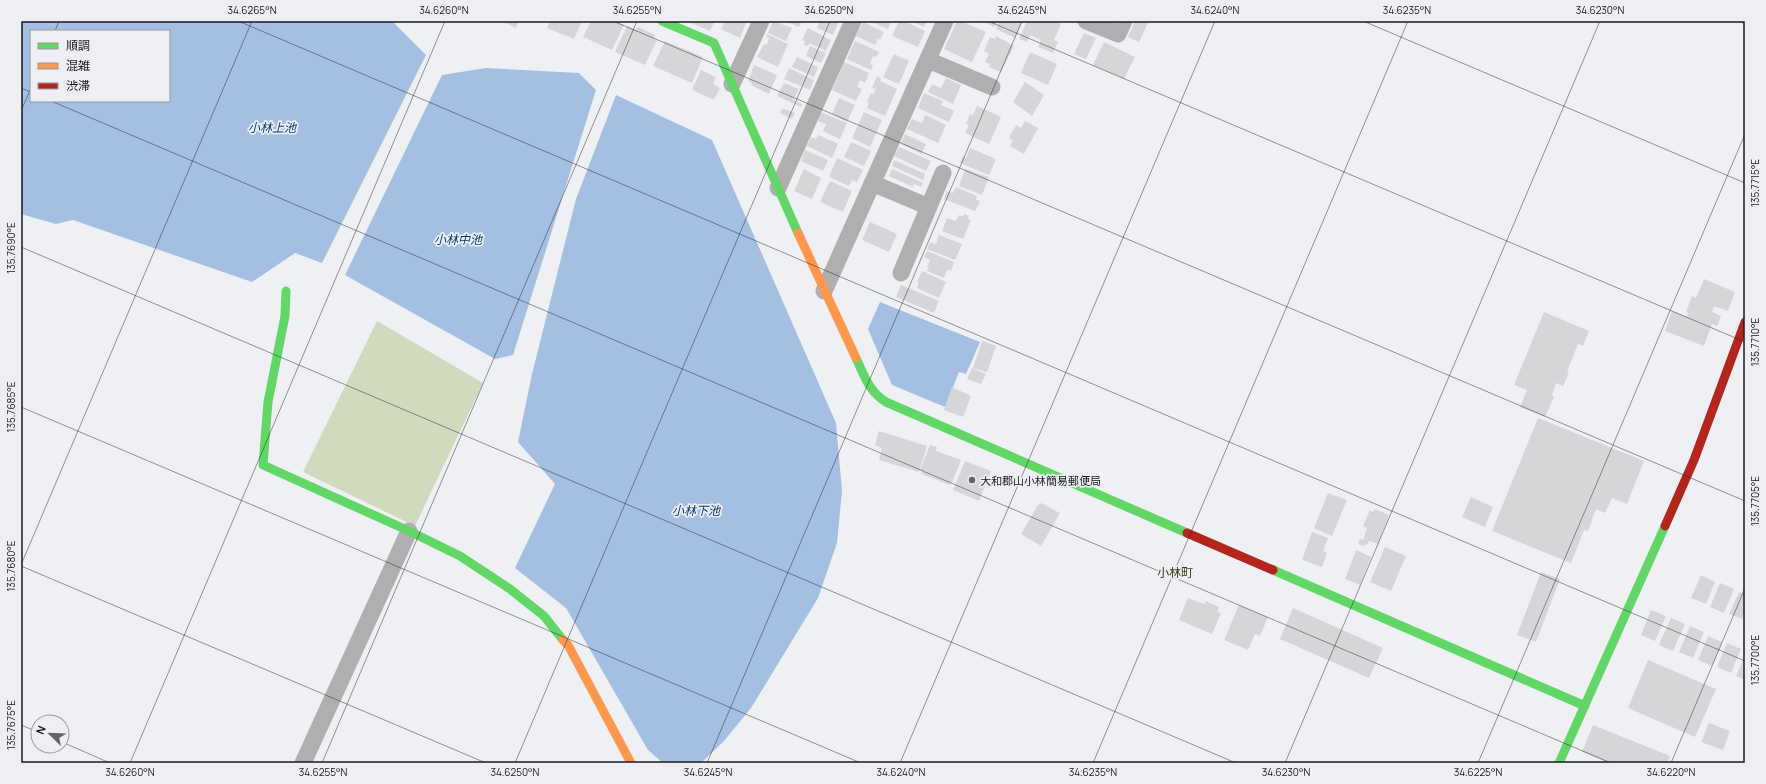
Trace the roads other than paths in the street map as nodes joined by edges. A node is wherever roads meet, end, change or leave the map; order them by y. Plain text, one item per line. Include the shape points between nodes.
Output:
1 (761, 21) edge
2 (853, 21) edge
3 (945, 21) edge
4 (1086, 21) edge
5 (1124, 21) edge
6 (670, 22) edge
7 (928, 60) junction
8 (732, 84) junction
9 (992, 87) dead end
10 (943, 173) dead end
11 (872, 183) junction
12 (778, 188) junction
13 (930, 216) junction
14 (901, 273) dead end
15 (286, 291) dead end
16 (824, 291) junction
17 (1745, 322) edge
18 (409, 531) junction
19 (1585, 706) junction
20 (303, 763) edge
21 (631, 763) edge
22 (1559, 763) edge

1 - 8 street
2 - 12 street
3 - 7 street
4 - 5 street via 1118,34
6 - 8 street via 714,44
7 - 9 street
7 - 11 street
8 - 12 street
10 - 13 street
11 - 13 street
11 - 16 street
12 - 16 street
13 - 14 street
15 - 18 street via 285,316 268,402 263,465
16 - 19 street via 870,388 886,402
17 - 19 street via 1694,460
18 - 20 street
18 - 21 street via 460,556 510,588 544,616 568,645
19 - 22 street

